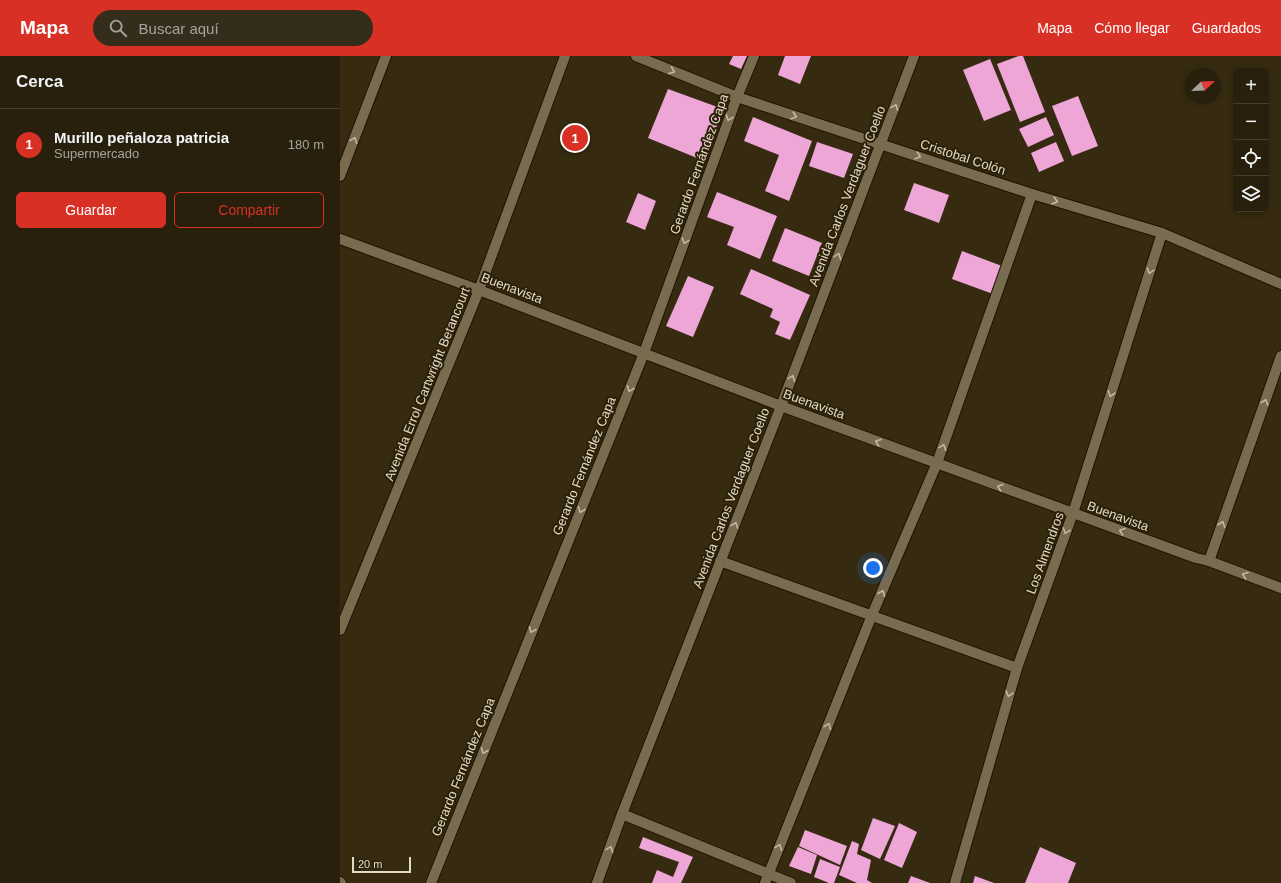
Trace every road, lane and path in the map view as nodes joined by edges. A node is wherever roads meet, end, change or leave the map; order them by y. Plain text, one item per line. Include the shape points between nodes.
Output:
1 (386, 56) edge
2 (565, 56) edge
3 (636, 56) edge
4 (754, 56) edge
5 (914, 56) edge
6 (737, 97) junction
7 (881, 144) junction
8 (340, 176) edge
9 (1032, 194) junction
10 (1162, 234) junction
11 (340, 239) edge
12 (1281, 284) edge
13 (480, 290) junction
14 (644, 353) junction
15 (1281, 356) edge
16 (781, 406) junction
17 (937, 464) junction
18 (1073, 514) junction
19 (720, 561) junction
20 (1210, 561) junction
21 (1281, 588) edge
22 (872, 616) junction
23 (340, 630) edge
24 (1017, 668) junction
25 (622, 814) junction
26 (767, 878) edge
27 (431, 883) edge
28 (597, 883) edge
29 (791, 883) edge
30 (955, 883) edge

8 -> 1 street
2 - 13 street, Avenida Errol Cartwright Betancourt
3 -> 6 street, Cristobal Colón
4 - 6 street, Gerardo Fernández Capa
7 -> 5 street, Avenida Carlos Verdaguer Coello
6 -> 7 street, Cristobal Colón
6 -> 14 street, Gerardo Fernández Capa
7 -> 9 street, Cristobal Colón
16 -> 7 street, Avenida Carlos Verdaguer Coello
9 -> 10 street, Cristobal Colón
17 -> 9 street
10 - 12 street, Cristobal Colón
10 -> 18 street, Los Almendros
11 - 13 street, Buenavista
13 - 14 street, Buenavista
13 - 23 street, Avenida Errol Cartwright Betancourt
14 - 16 street, Buenavista
14 -> 27 street, Gerardo Fernández Capa
20 -> 15 street
17 -> 16 street, Buenavista
19 -> 16 street, Avenida Carlos Verdaguer Coello
18 -> 17 street, Buenavista
22 -> 17 street
20 -> 18 street, Buenavista
18 -> 24 street, Los Almendros
19 - 22 street
19 - 25 street, Avenida Carlos Verdaguer Coello
21 -> 20 street, Buenavista
22 - 24 street
26 -> 22 street
24 -> 30 street, Los Almendros
25 - 26 street
28 -> 25 street, Avenida Carlos Verdaguer Coello
26 - 29 street

